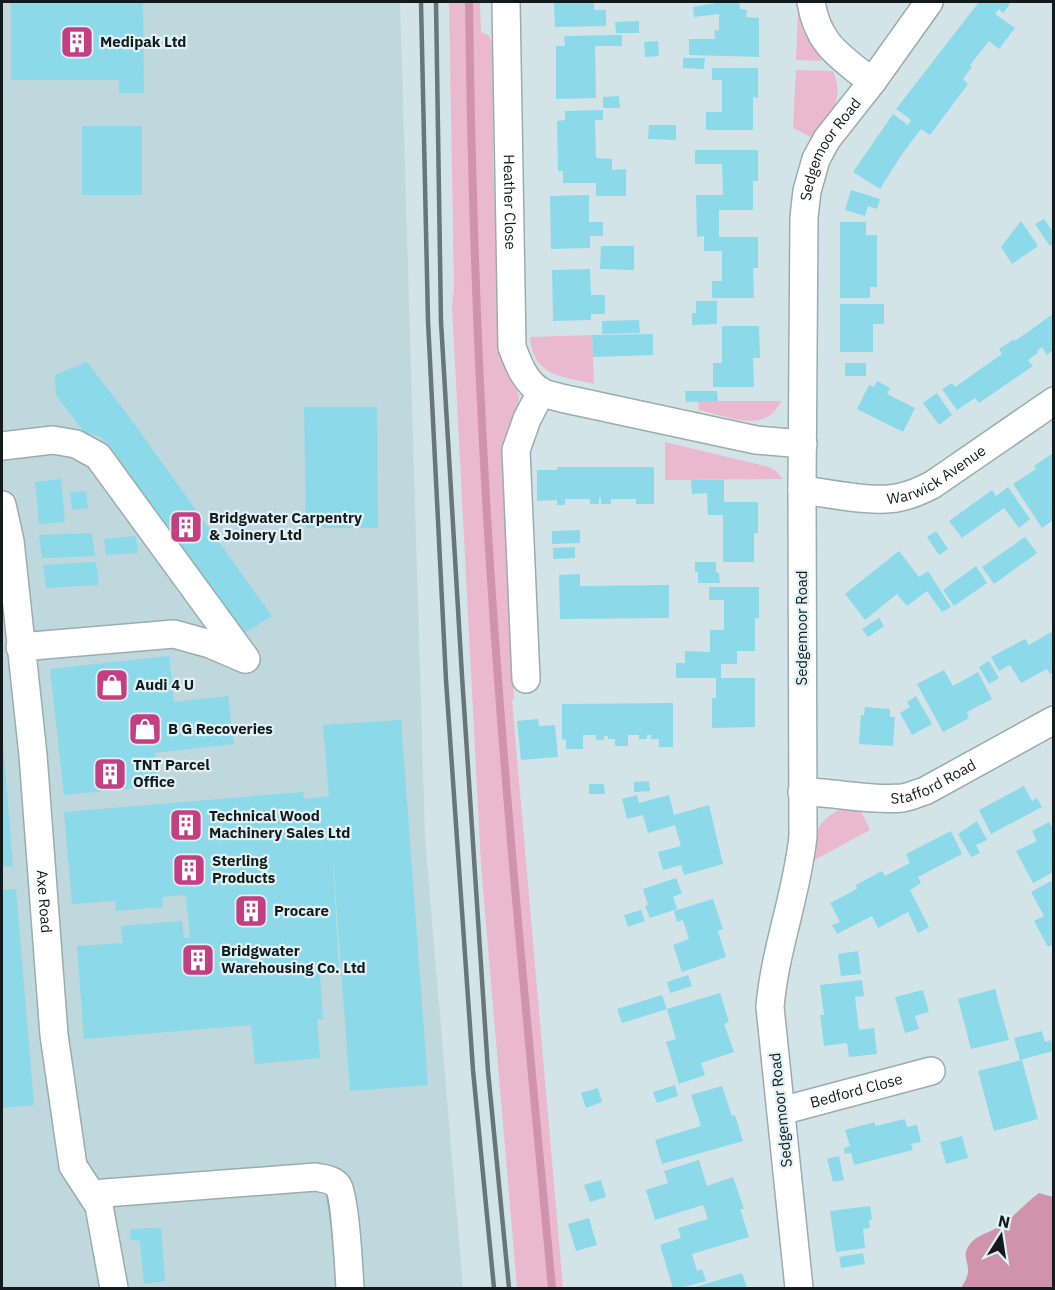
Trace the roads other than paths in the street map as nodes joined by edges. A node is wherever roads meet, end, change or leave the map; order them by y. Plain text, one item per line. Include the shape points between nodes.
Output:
1 (506, 2) edge
2 (810, 2) edge
3 (929, 2) edge
4 (872, 82) junction
5 (541, 392) junction
6 (1053, 401) edge
7 (803, 444) junction
8 (2, 446) edge
9 (802, 490) junction
10 (2, 505) edge
11 (20, 647) junction
12 (526, 679) dead end
13 (1051, 728) edge
14 (802, 792) junction
15 (931, 1071) dead end
16 (781, 1111) junction
17 (92, 1194) junction
18 (114, 1288) edge
19 (350, 1288) edge
20 (799, 1288) edge

1 - 5 street, Heather Close via 512,346 519,367
2 - 4 street via 828,45
3 - 4 street, Sedgemoor Road
4 - 7 street, Sedgemoor Road via 827,139 816,159 807,191 803,252
5 - 7 street via 756,440
5 - 12 street via 516,450
6 - 9 street, Warwick Avenue via 917,492 879,499
7 - 9 street, Sedgemoor Road
8 - 11 street via 53,440 76,444 98,456 246,659 174,634
9 - 14 street, Sedgemoor Road
10 - 11 street, Axe Road via 10,541
11 - 17 street, Axe Road via 33,755 54,1035 73,1166
13 - 14 street, Stafford Road via 904,798
14 - 16 street, Sedgemoor Road via 801,856 775,964 770,1007
15 - 16 street, Bedford Close
16 - 20 street, Sedgemoor Road
17 - 18 street, Axe Road via 99,1206
17 - 19 street via 316,1178 333,1181 339,1187 342,1201

